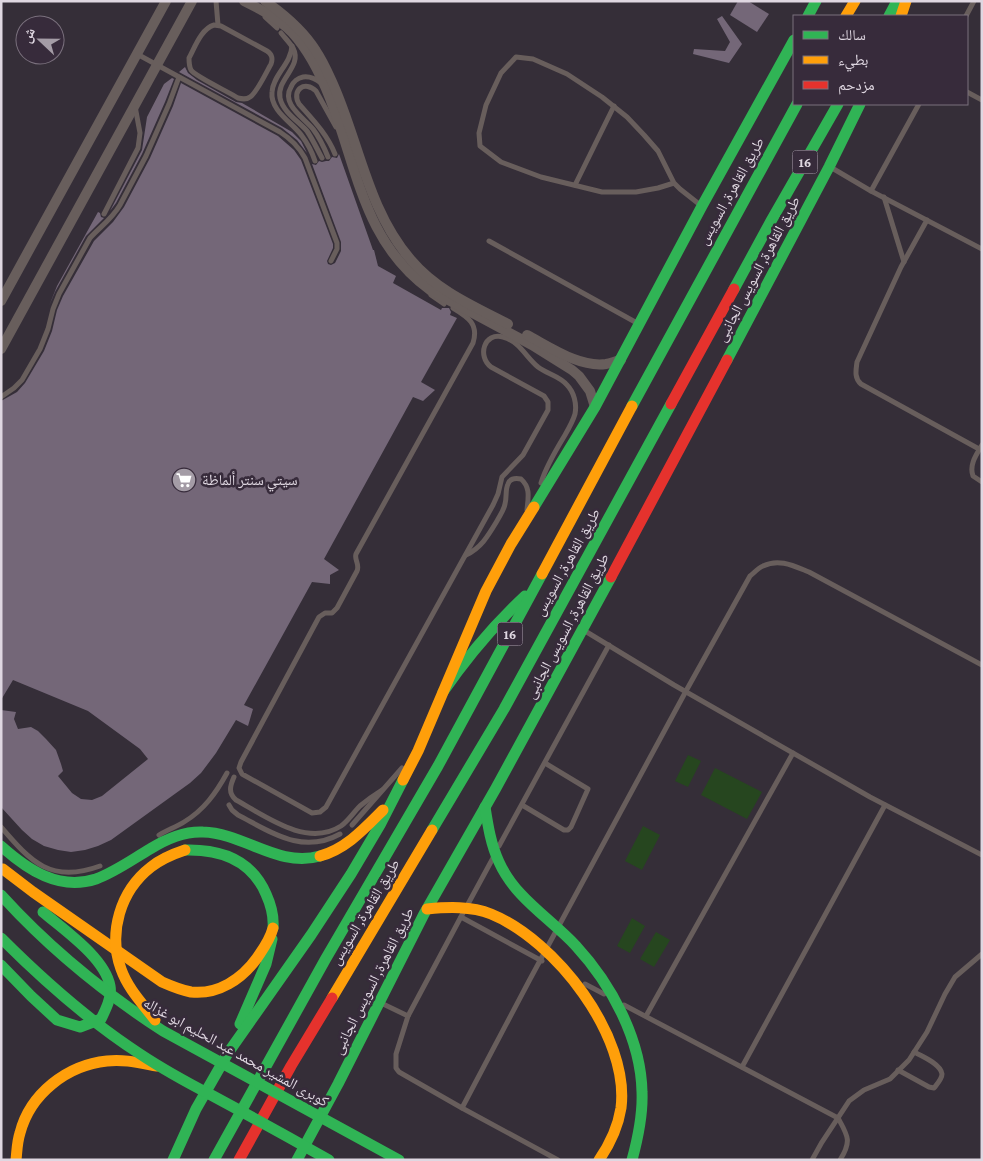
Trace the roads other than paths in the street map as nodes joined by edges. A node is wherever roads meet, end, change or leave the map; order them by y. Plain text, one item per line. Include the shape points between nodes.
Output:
1 (166, 1) edge
2 (192, 1) edge
3 (216, 1) edge
4 (265, 1) edge
5 (816, 1) edge
6 (855, 1) edge
7 (898, 1) edge
8 (906, 1) edge
9 (974, 1) edge
10 (245, 2) edge
11 (809, 15) edge
12 (847, 15) edge
13 (890, 15) edge
14 (901, 15) edge
15 (967, 15) edge
16 (218, 25) junction
17 (277, 28) dead end
18 (281, 33) dead end
19 (793, 42) edge
20 (292, 46) junction
21 (137, 54) junction
22 (157, 65) junction
23 (179, 77) junction
24 (326, 86) junction
25 (968, 93) edge
26 (982, 100) edge
27 (796, 105) edge
28 (837, 105) edge
29 (860, 105) edge
30 (918, 105) edge
31 (135, 106) junction
32 (614, 106) junction
33 (344, 138) junction
34 (335, 154) dead end
35 (328, 157) dead end
36 (322, 158) dead end
37 (315, 161) dead end
38 (829, 167) junction
39 (674, 183) junction
40 (575, 185) junction
41 (871, 190) junction
42 (884, 197) junction
43 (702, 206) junction
44 (104, 214) dead end
45 (927, 220) junction
46 (489, 241) dead end
47 (982, 249) edge
48 (331, 261) dead end
49 (904, 262) junction
50 (419, 282) junction
51 (1, 301) edge
52 (444, 304) dead end
53 (453, 308) dead end
54 (640, 324) junction
55 (1, 349) edge
56 (621, 360) junction
57 (1, 396) edge
58 (595, 407) junction
59 (981, 447) edge
60 (982, 482) edge
61 (540, 498) junction
62 (525, 521) junction
63 (465, 556) junction
64 (537, 585) junction
65 (583, 630) junction
66 (609, 645) junction
67 (982, 665) edge
68 (442, 692) junction
69 (686, 692) junction
70 (418, 751) junction
71 (793, 753) junction
72 (544, 763) junction
73 (227, 773) dead end
74 (234, 777) dead end
75 (382, 790) junction
76 (394, 800) junction
77 (229, 805) dead end
78 (522, 805) junction
79 (885, 805) junction
80 (485, 807) junction
81 (352, 825) dead end
82 (1, 827) edge
83 (340, 834) dead end
84 (155, 837) dead end
85 (145, 845) dead end
86 (1, 846) edge
87 (982, 855) edge
88 (128, 862) junction
89 (100, 866) dead end
90 (2, 868) edge
91 (1, 895) edge
92 (427, 909) junction
93 (461, 917) junction
94 (273, 927) junction
95 (1, 938) edge
96 (982, 954) edge
97 (541, 960) junction
98 (1, 965) edge
99 (379, 1002) junction
100 (408, 1016) junction
101 (646, 1016) junction
102 (163, 1031) junction
103 (914, 1052) junction
104 (228, 1053) junction
105 (742, 1067) junction
106 (162, 1068) junction
107 (898, 1070) junction
108 (462, 1108) junction
109 (838, 1118) junction
110 (16, 1160) edge
111 (173, 1160) edge
112 (214, 1160) edge
113 (239, 1160) edge
114 (297, 1160) edge
115 (329, 1160) edge
116 (399, 1160) edge
117 (558, 1160) edge
118 (599, 1160) edge
119 (632, 1160) edge
120 (812, 1160) edge
121 (840, 1160) edge

1 - 21 street
2 - 22 street
3 - 16 lane
4 - 56 street via 301,31 323,62 344,108 377,204 401,248 422,272 460,299 576,360 599,365
5 - 11 main road
6 - 12 main road
7 - 13 main road
8 - 14 main road
9 - 15 lane
10 - 17 lane
10 - 24 street via 277,20 296,38
16 - 16 lane via 204,31 189,58 190,68 238,98 248,99 271,64 271,55
18 - 20 lane
19 - 43 main road, طريق القاهرة, السويس
20 - 36 lane via 296,60 282,83 280,99 311,138
20 - 37 lane via 289,60 273,86 272,100 303,137
21 - 22 lane
21 - 51 street
22 - 23 lane
22 - 31 street
23 - 48 lane via 280,132 297,146 305,158 337,243
23 - 57 lane via 166,113 120,205 90,238 63,286 40,349 22,380
24 - 33 street
24 - 35 lane via 315,79 303,77 293,83 288,99 318,137
25 - 26 lane
27 - 64 main road, طريق القاهرة, السويس / 16
28 - 113 main road, طريق القاهرة, السويس / 16 via 504,709 296,1058
29 - 38 main road, طريق القاهرة, السويس الجانبى / 16
30 - 41 lane
31 - 44 lane via 140,133 138,148
31 - 55 street
32 - 39 lane via 658,151
32 - 40 lane
32 - 40 lane via 567,74 533,59 516,57 501,73 486,106 479,133 480,146 501,162
33 - 34 lane via 313,87 299,90 296,94 298,104 322,130
33 - 50 street via 375,226 399,262
38 - 41 lane
38 - 65 main road, طريق القاهرة, السويس الجانبى / 16
39 - 40 lane via 636,192 602,192
39 - 43 lane
41 - 42 lane
42 - 45 lane
42 - 49 lane
43 - 54 main road, طريق القاهرة, السويس
45 - 47 lane
45 - 49 lane
46 - 54 lane
49 - 59 lane via 857,362 857,379
50 - 52 lane
50 - 58 street via 572,370 590,390
53 - 63 lane via 474,328 471,347 356,554 357,571 338,606 335,611 319,618 241,762 242,774 312,813 323,810
54 - 56 main road, طريق القاهرة, السويس
56 - 58 main road, طريق القاهرة, السويس
58 - 61 main road, طريق القاهرة, السويس
59 - 60 lane via 972,473
61 - 62 main road, طريق القاهرة, السويس
61 - 63 lane via 543,475 572,420 576,406 573,392 563,381 538,367 517,344 494,337 484,347 486,362 544,396 549,406 523,455 502,478 496,500
62 - 63 lane via 527,487 521,479 514,478 507,485 504,509 489,535 479,548
62 - 68 main road, طريق القاهرة, السويس via 490,583
64 - 68 main road via 486,635
64 - 112 main road, طريق القاهرة, السويس / 16
65 - 66 lane
65 - 80 main road, طريق القاهرة, السويس الجانبى / 16
66 - 69 lane
66 - 72 lane
67 - 69 lane via 809,572 776,562 762,566 750,576
68 - 70 main road
69 - 71 lane
69 - 97 lane
70 - 75 lane
70 - 76 main road
71 - 79 lane
71 - 101 lane
72 - 78 lane
72 - 78 lane via 588,789 571,827 564,830
73 - 84 lane via 211,799 198,812
74 - 75 lane via 230,790 236,800 284,827 300,832 329,831 342,825 366,800
75 - 81 lane
76 - 88 main road via 353,839 317,857 289,859 222,834 204,831 172,837
76 - 104 main road via 321,920
77 - 83 lane via 238,814 278,836 297,842 323,842
78 - 93 lane
79 - 87 lane
79 - 105 lane
80 - 92 main road, طريق القاهرة, السويس الجانبى / 16
80 - 119 main road, bridge via 493,847 511,883 586,958 612,994 630,1028 640,1061 643,1095 641,1129
82 - 89 lane via 24,853 45,867 82,872
85 - 88 lane
86 - 88 main road via 30,870 65,883 89,882
90 - 94 main road via 162,982 180,990 199,993 227,986 256,961
90 - 98 main road via 36,906 96,960 110,987 105,1012 101,1018 80,1027 57,1020
91 - 102 main road, كوبرى المشير محمد عبد الحليم ابو غزاله, bridge via 74,966 117,1001
92 - 99 main road, طريق القاهرة, السويس الجانبى / 16
92 - 118 main road, bridge via 466,908 503,919 543,947 580,988 608,1040 620,1077 618,1120
93 - 97 lane
93 - 100 lane
94 - 102 main road, bridge via 271,910 260,882 246,866 217,852 196,849 175,853 156,862 139,877 118,914 116,947 120,968 130,987
94 - 104 main road via 266,964
95 - 106 main road, bridge via 75,1007
96 - 103 lane via 955,977
97 - 101 lane
97 - 108 lane
99 - 100 lane
99 - 114 main road, طريق القاهرة, السويس الجانبى / 16
100 - 108 lane via 396,1054 396,1068
101 - 105 lane
102 - 116 main road, كوبرى المشير محمد عبد الحليم ابو غزاله, bridge
103 - 107 lane
103 - 107 lane via 931,1061 942,1072 934,1088
104 - 111 main road via 196,1109
105 - 109 lane
106 - 110 main road, bridge via 136,1061 109,1061 83,1066 59,1078 39,1096 26,1116 18,1138
106 - 115 main road, bridge
107 - 109 lane via 890,1079 864,1090 849,1101
108 - 117 lane
109 - 120 lane
109 - 121 lane via 848,1139

